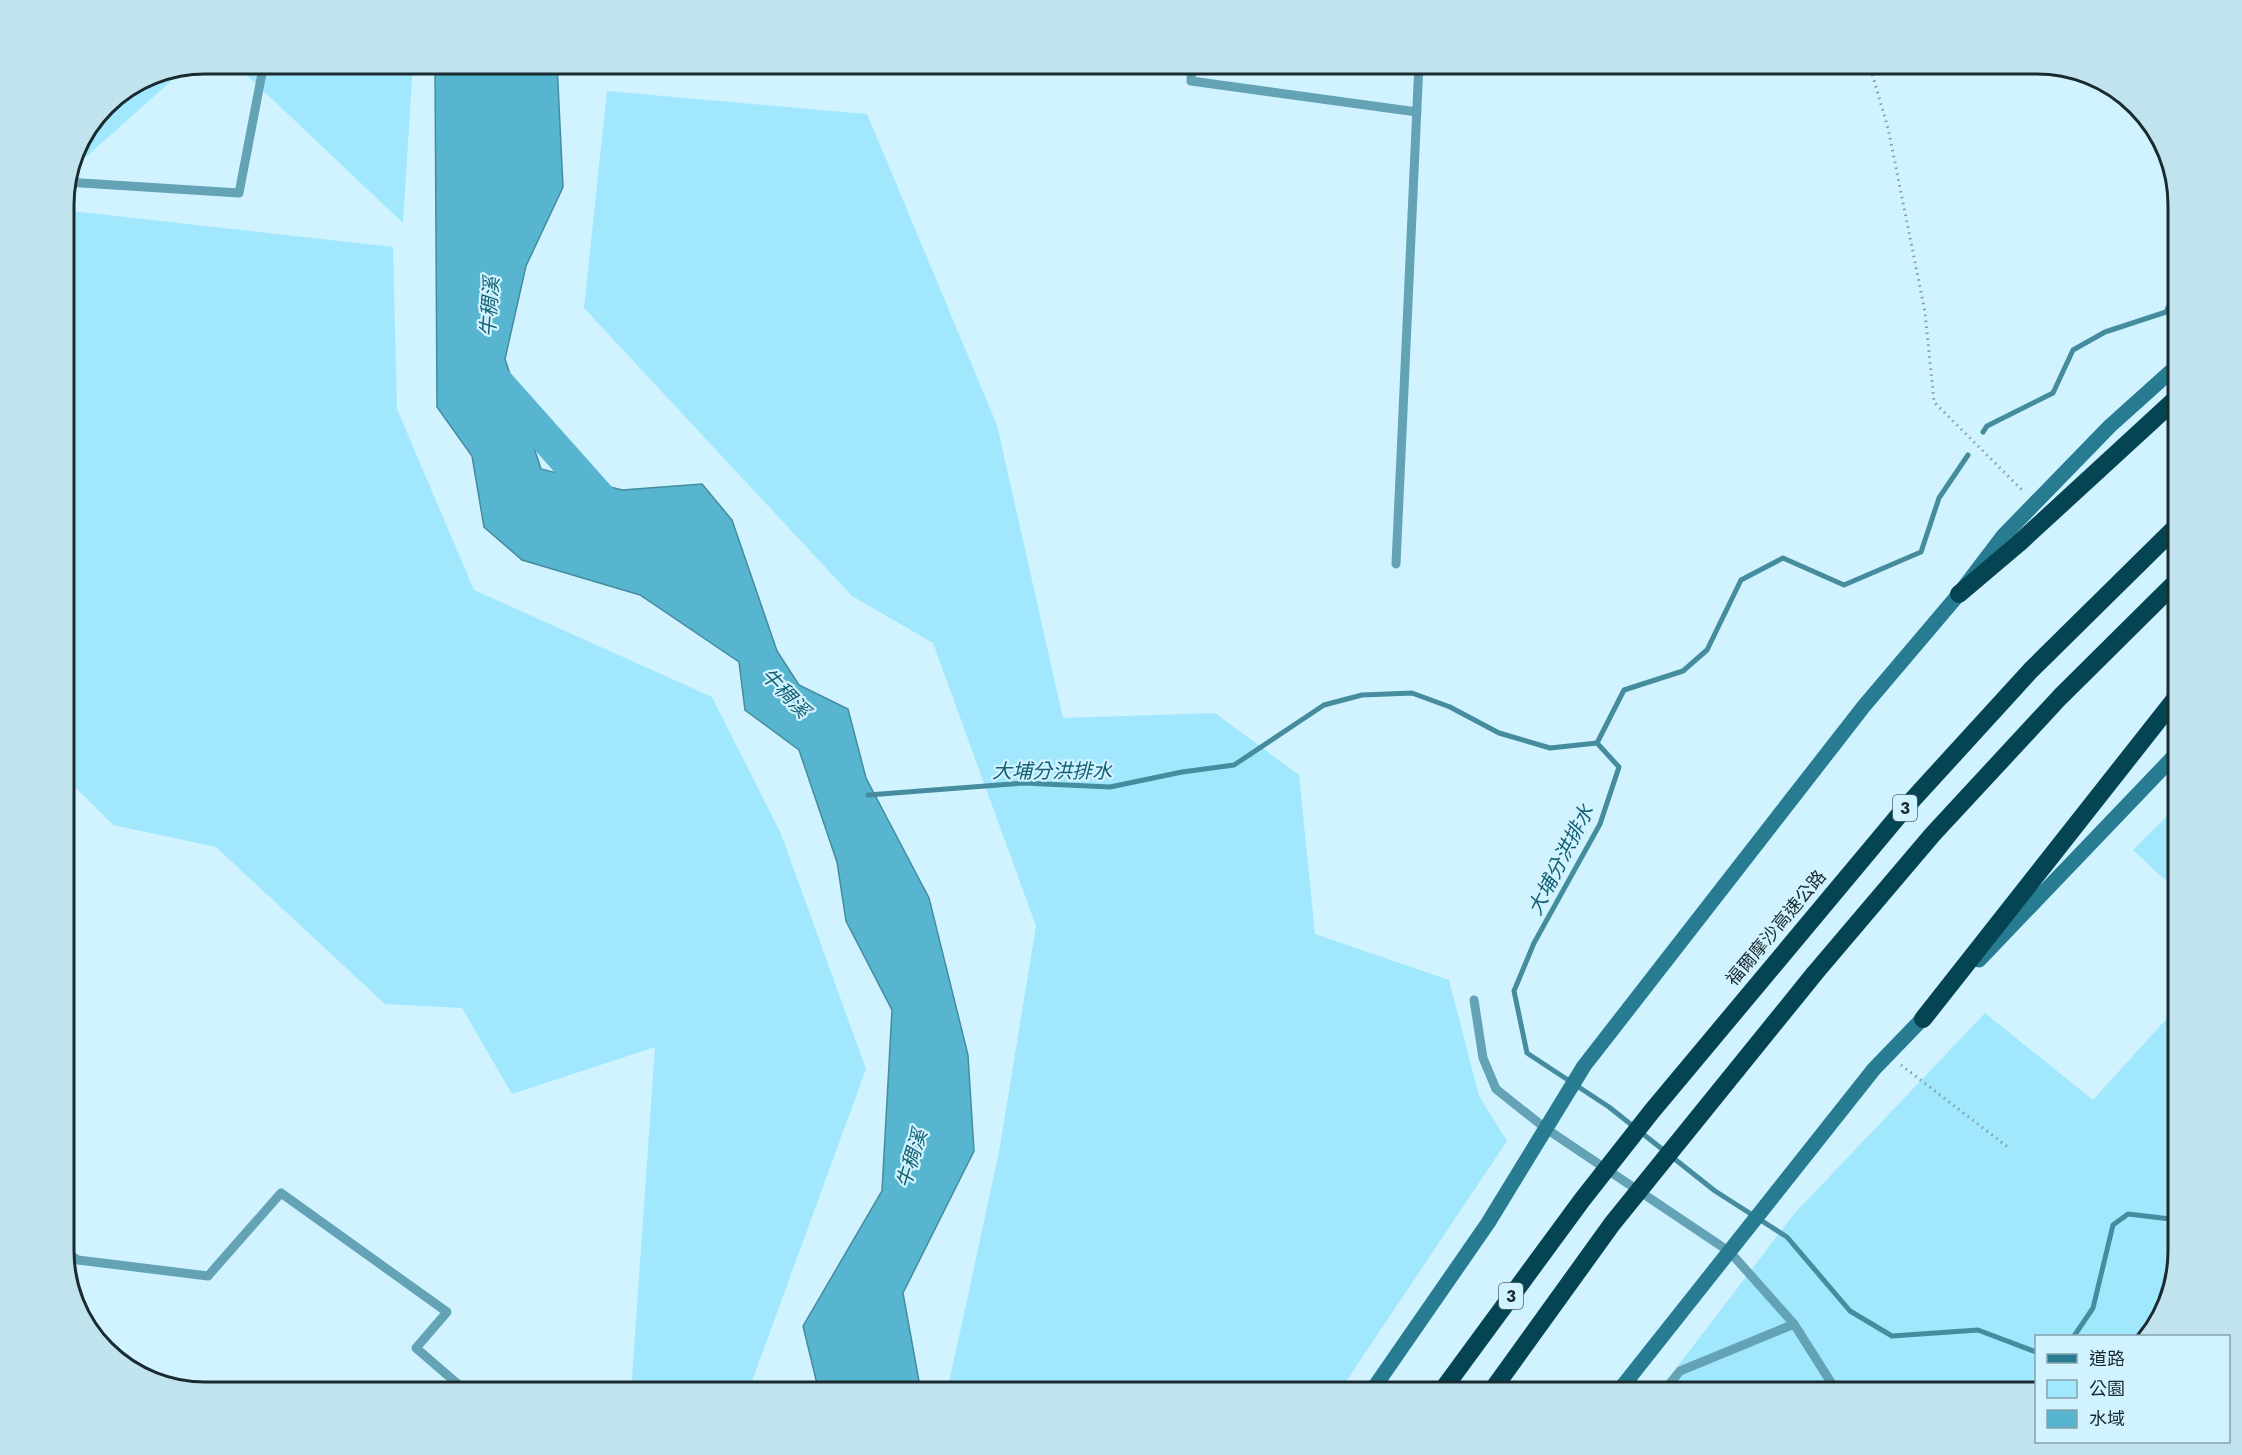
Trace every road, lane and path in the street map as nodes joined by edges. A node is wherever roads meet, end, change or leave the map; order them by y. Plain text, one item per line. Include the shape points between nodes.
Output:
1 (1191, 73) edge
2 (1419, 73) edge
3 (1872, 73) edge
4 (262, 74) edge
5 (1418, 112) junction
6 (76, 183) edge
7 (2168, 374) edge
8 (2168, 406) edge
9 (2035, 503) junction
10 (2168, 535) edge
11 (1396, 564) dead end
12 (2168, 590) edge
13 (1959, 594) junction
14 (2168, 708) edge
15 (2168, 762) edge
16 (1474, 1000) dead end
17 (1923, 1018) junction
18 (1888, 1055) junction
19 (1545, 1128) junction
20 (2009, 1148) dead end
21 (1730, 1252) junction
22 (74, 1257) edge
23 (1794, 1324) junction
24 (455, 1382) edge
25 (1378, 1382) edge
26 (1448, 1382) edge
27 (1498, 1382) edge
28 (1626, 1382) edge
29 (1671, 1382) edge
30 (1831, 1382) edge

1 - 5 lane via 1191,81
2 - 5 lane
3 - 9 path via 1888,128 1925,312 1934,402
4 - 6 lane via 239,192
5 - 11 lane
7 - 9 street via 2110,426
8 - 13 highway
9 - 13 street via 2003,536
10 - 26 highway, 福爾摩沙高速公路 / 3 via 2031,670 1905,808 1652,1111
12 - 27 highway, 3 via 2060,697 1933,834 1815,973 1612,1224
13 - 19 street via 1864,706 1605,1038
14 - 17 highway
15 - 17 street
16 - 19 lane via 1483,1058 1496,1089
17 - 18 street
18 - 20 path
18 - 21 street
19 - 21 lane
19 - 25 street via 1488,1223
21 - 23 lane
21 - 28 street
22 - 24 lane via 208,1276 281,1193 447,1312 416,1348
23 - 29 lane via 1680,1371
23 - 30 lane

